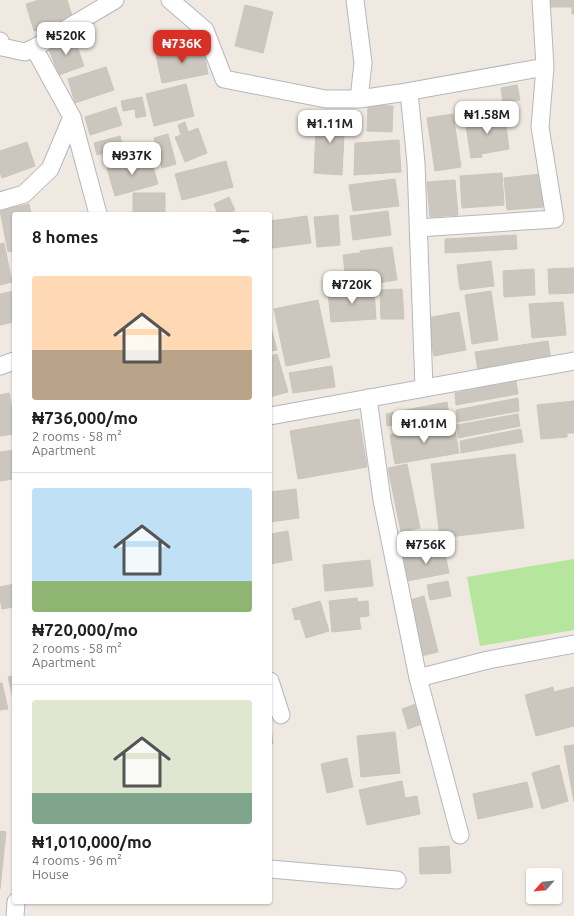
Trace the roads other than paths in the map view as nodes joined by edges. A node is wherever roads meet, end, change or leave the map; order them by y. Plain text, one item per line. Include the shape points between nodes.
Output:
1 (115, 0) edge
2 (170, 0) edge
3 (355, 0) edge
4 (541, 0) edge
5 (0, 41) edge
6 (34, 48) junction
7 (545, 67) junction
8 (409, 92) junction
9 (359, 99) junction
10 (72, 117) junction
11 (0, 201) edge
12 (97, 212) edge
13 (418, 228) junction
14 (574, 361) edge
15 (424, 388) junction
16 (368, 398) junction
17 (272, 416) edge
18 (574, 644) edge
19 (418, 678) junction
20 (272, 687) edge
21 (281, 716) dead end
22 (460, 835) dead end
23 (272, 869) edge
24 (397, 880) dead end
25 (16, 904) edge
26 (15, 916) edge

1 - 6 street
2 - 9 street via 205,30 224,79 326,99
3 - 9 street via 363,63
4 - 7 street
5 - 6 street via 2,47 25,52
6 - 10 street
7 - 8 street
7 - 13 street via 540,126 555,219
8 - 9 street
8 - 13 street via 416,162
10 - 11 street via 50,169 24,194
10 - 12 street
13 - 15 street
14 - 15 street
15 - 16 street
16 - 17 street
16 - 19 street via 382,500
18 - 19 street via 488,660
19 - 22 street
20 - 21 street
23 - 24 street
25 - 26 street

